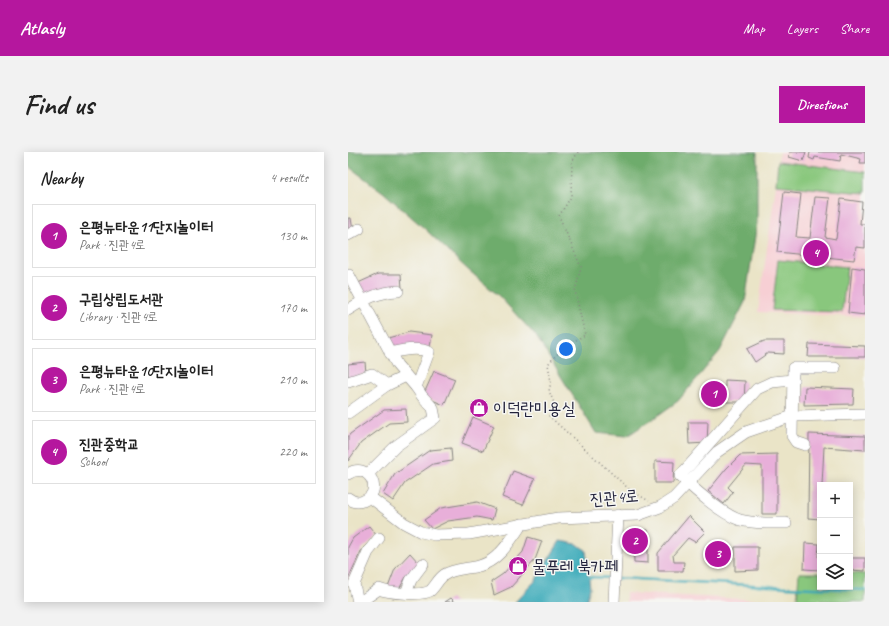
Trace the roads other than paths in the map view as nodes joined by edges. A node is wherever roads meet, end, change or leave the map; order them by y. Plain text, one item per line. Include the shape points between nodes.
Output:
1 (359, 229) dead end
2 (348, 235) edge
3 (349, 275) edge
4 (398, 291) dead end
5 (363, 300) junction
6 (348, 310) edge
7 (390, 353) junction
8 (835, 368) dead end
9 (406, 376) junction
10 (793, 380) junction
11 (348, 382) edge
12 (386, 385) junction
13 (416, 386) junction
14 (348, 413) edge
15 (865, 414) edge
16 (792, 416) junction
17 (805, 444) dead end
18 (348, 474) edge
19 (368, 474) junction
20 (688, 484) junction
21 (370, 497) junction
22 (348, 500) edge
23 (618, 515) junction
24 (786, 523) dead end
25 (522, 524) junction
26 (379, 538) dead end
27 (423, 564) dead end
28 (406, 593) junction
29 (614, 600) edge
30 (348, 601) edge
31 (352, 602) edge
32 (359, 602) edge

1 - 2 street
3 - 5 street
4 - 5 street via 384,292
5 - 6 street
5 - 7 street
7 - 9 street
7 - 13 street via 401,350 429,352
8 - 10 street via 793,368
9 - 12 street
9 - 13 street
10 - 16 street
10 - 20 street via 772,382 757,389 680,476
11 - 12 street via 372,374
12 - 14 street
13 - 19 street via 434,408 435,418 396,446
15 - 16 street, 진관4로
16 - 17 street via 792,436 796,442
16 - 20 street, 진관4로 via 746,432 717,452
18 - 19 street via 359,470
19 - 21 street via 374,483
20 - 23 street, 진관4로 via 660,507 638,515
20 - 24 street via 725,513 739,520
21 - 22 street via 360,502
21 - 25 street, 진관4로 via 404,523 421,532 435,535 469,534
23 - 25 street, 진관4로 via 558,518
23 - 29 street
25 - 28 street via 499,555 481,566 458,569 444,575 429,592 416,595
26 - 32 street via 368,552 354,584
27 - 28 street via 411,580
28 - 32 street via 387,593 379,589
30 - 31 street

